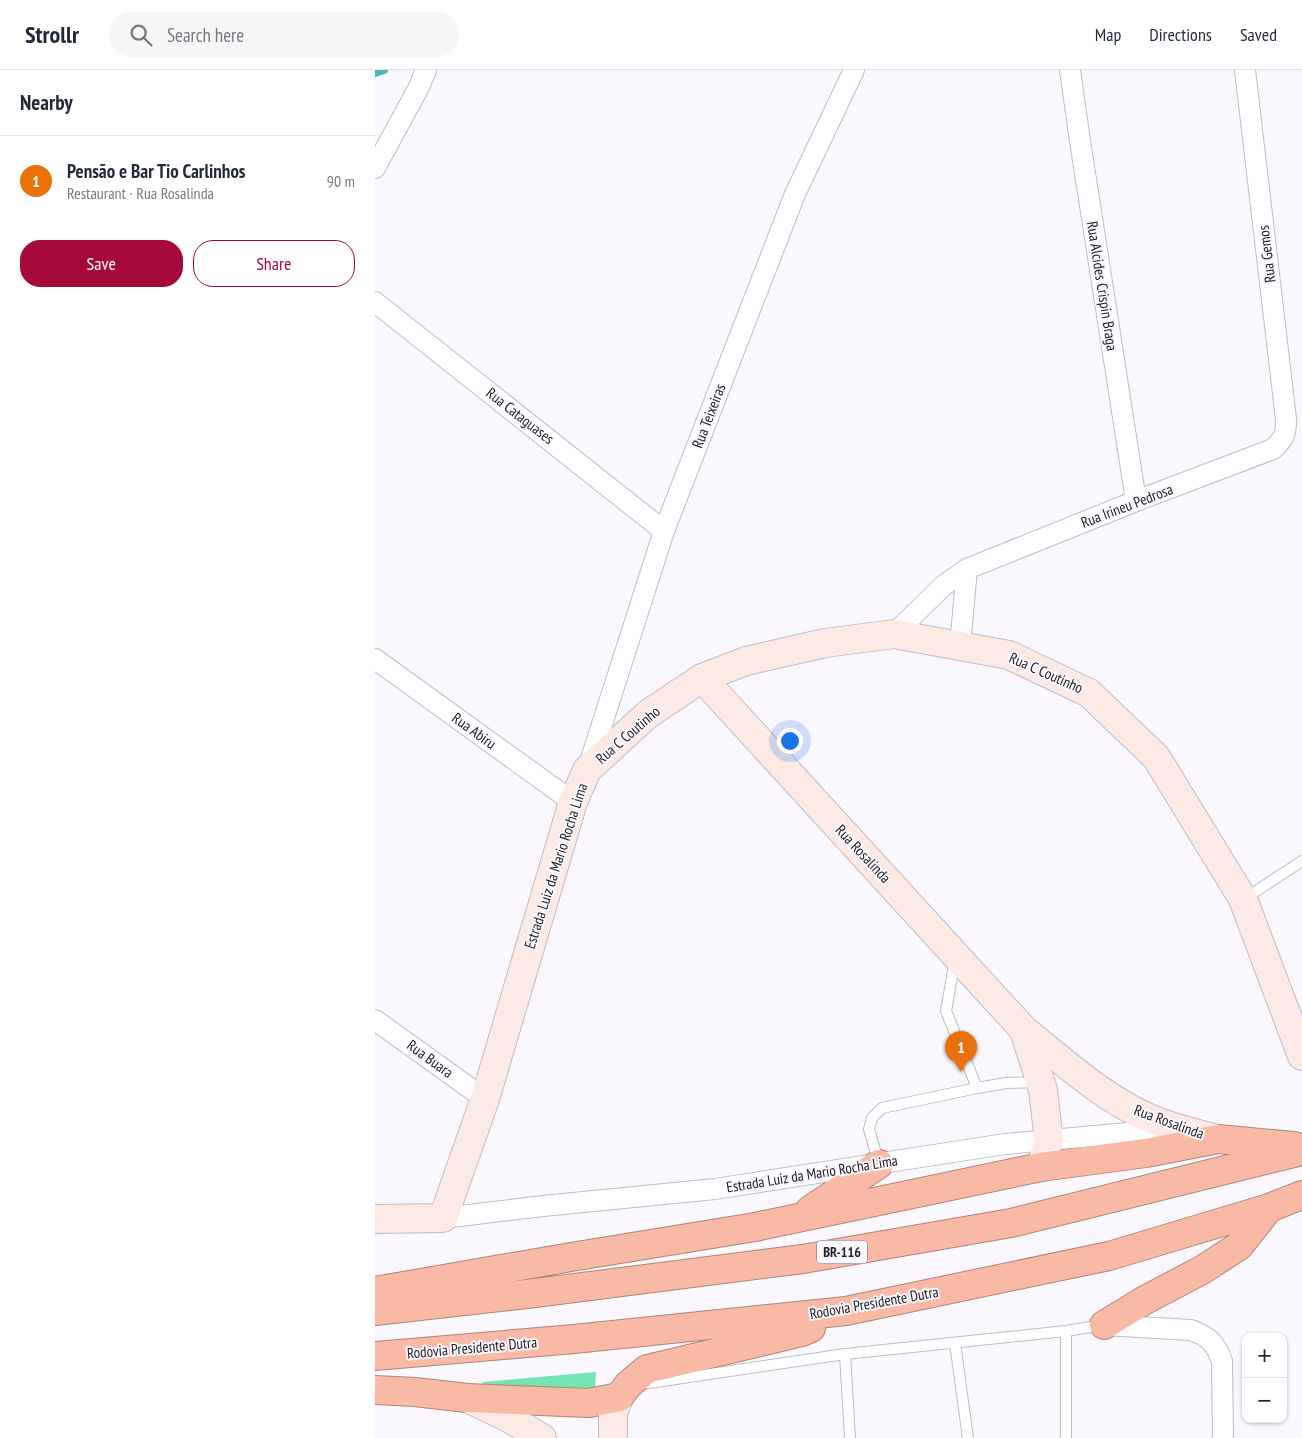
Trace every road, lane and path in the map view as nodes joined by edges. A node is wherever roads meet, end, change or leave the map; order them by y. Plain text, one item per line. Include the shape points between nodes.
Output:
1 (426, 70) edge
2 (854, 70) edge
3 (1070, 70) edge
4 (1245, 70) edge
5 (375, 168) edge
6 (375, 302) edge
7 (1284, 438) joint
8 (1136, 501) junction
9 (664, 531) junction
10 (967, 569) junction
11 (894, 634) junction
12 (960, 646) junction
13 (375, 659) edge
14 (702, 678) junction
15 (587, 770) junction
16 (573, 802) junction
17 (1302, 861) edge
18 (1243, 899) junction
19 (956, 956) junction
20 (375, 1020) edge
21 (1025, 1030) junction
22 (1302, 1056) edge
23 (1041, 1082) junction
24 (977, 1088) junction
25 (485, 1099) junction
26 (1180, 1128) junction
27 (1218, 1139) junction
28 (1049, 1140) junction
29 (1302, 1149) edge
30 (879, 1164) junction
31 (1041, 1167) junction
32 (1302, 1195) edge
33 (1269, 1208) junction
34 (443, 1218) junction
35 (797, 1218) junction
36 (375, 1219) edge
37 (375, 1291) edge
38 (375, 1311) edge
39 (846, 1311) junction
40 (1104, 1325) junction
41 (1066, 1331) junction
42 (955, 1342) junction
43 (845, 1354) junction
44 (375, 1356) edge
45 (375, 1390) edge
46 (623, 1391) junction
47 (467, 1398) junction
48 (542, 1438) edge
49 (613, 1438) edge
50 (850, 1438) edge
51 (968, 1438) edge
52 (1066, 1438) edge
53 (1223, 1438) edge

1 - 5 street
2 - 9 street, Rua Teixeiras via 795,194
3 - 8 street, Rua Alcides Crispin Braga
4 - 7 street, Rua Gemos via 1286,419
6 - 9 street, Rua Cataguases
7 - 8 street, Rua Irineu Pedrosa via 1273,450
8 - 10 street, Rua Irineu Pedrosa
9 - 15 street, Rua Teixeiras
10 - 11 street, Rua Irineu Pedrosa via 943,586
10 - 12 street
11 - 12 main road, Rua C Coutinho
11 - 14 main road, Rua C Coutinho via 825,643 746,661
12 - 18 main road, Rua C Coutinho via 1009,655 1089,693 1155,757
13 - 16 street, Rua Abiru
14 - 15 main road, Rua C Coutinho via 648,714
14 - 19 main road, Rua Rosalinda
15 - 16 main road, Estrada Luiz da Mario Rocha Lima
16 - 25 main road, Estrada Luiz da Mario Rocha Lima
17 - 18 lane
18 - 22 main road, Rua C Coutinho
19 - 21 main road, Rua Rosalinda
19 - 24 lane via 946,1011
20 - 25 street, Rua Buara
21 - 23 main road, Rua Rosalinda
21 - 26 main road, Rua Rosalinda via 1120,1104 1150,1119
23 - 24 lane
23 - 28 main road, Rua Rosalinda
24 - 30 lane via 882,1108 872,1118 869,1129
25 - 34 main road, Estrada Luiz da Mario Rocha Lima
26 - 27 main road, Rua Rosalinda
26 - 28 street, Estrada Luiz da Mario Rocha Lima
27 - 29 highway
27 - 31 highway via 1146,1153
28 - 30 street, Estrada Luiz da Mario Rocha Lima
28 - 31 main road, Rua Rosalinda
29 - 38 highway, BR-116 via 1011,1223 803,1259
30 - 34 street, Estrada Luiz da Mario Rocha Lima via 715,1189
30 - 35 highway
31 - 35 highway
32 - 33 highway, Rodovia Presidente Dutra
33 - 39 highway, Rodovia Presidente Dutra via 1109,1256
33 - 40 highway via 1239,1246
34 - 36 main road, Estrada Luiz da Mario Rocha Lima
35 - 37 highway
39 - 44 highway, Rodovia Presidente Dutra via 574,1340
39 - 46 highway via 801,1332 647,1369
40 - 41 lane
40 - 53 street via 1191,1330 1211,1341 1222,1361
41 - 42 lane
41 - 52 lane
42 - 43 lane
42 - 51 lane
43 - 46 lane via 649,1383
43 - 50 lane
45 - 47 highway
46 - 47 highway via 589,1403
46 - 49 main road via 613,1413
47 - 48 main road

